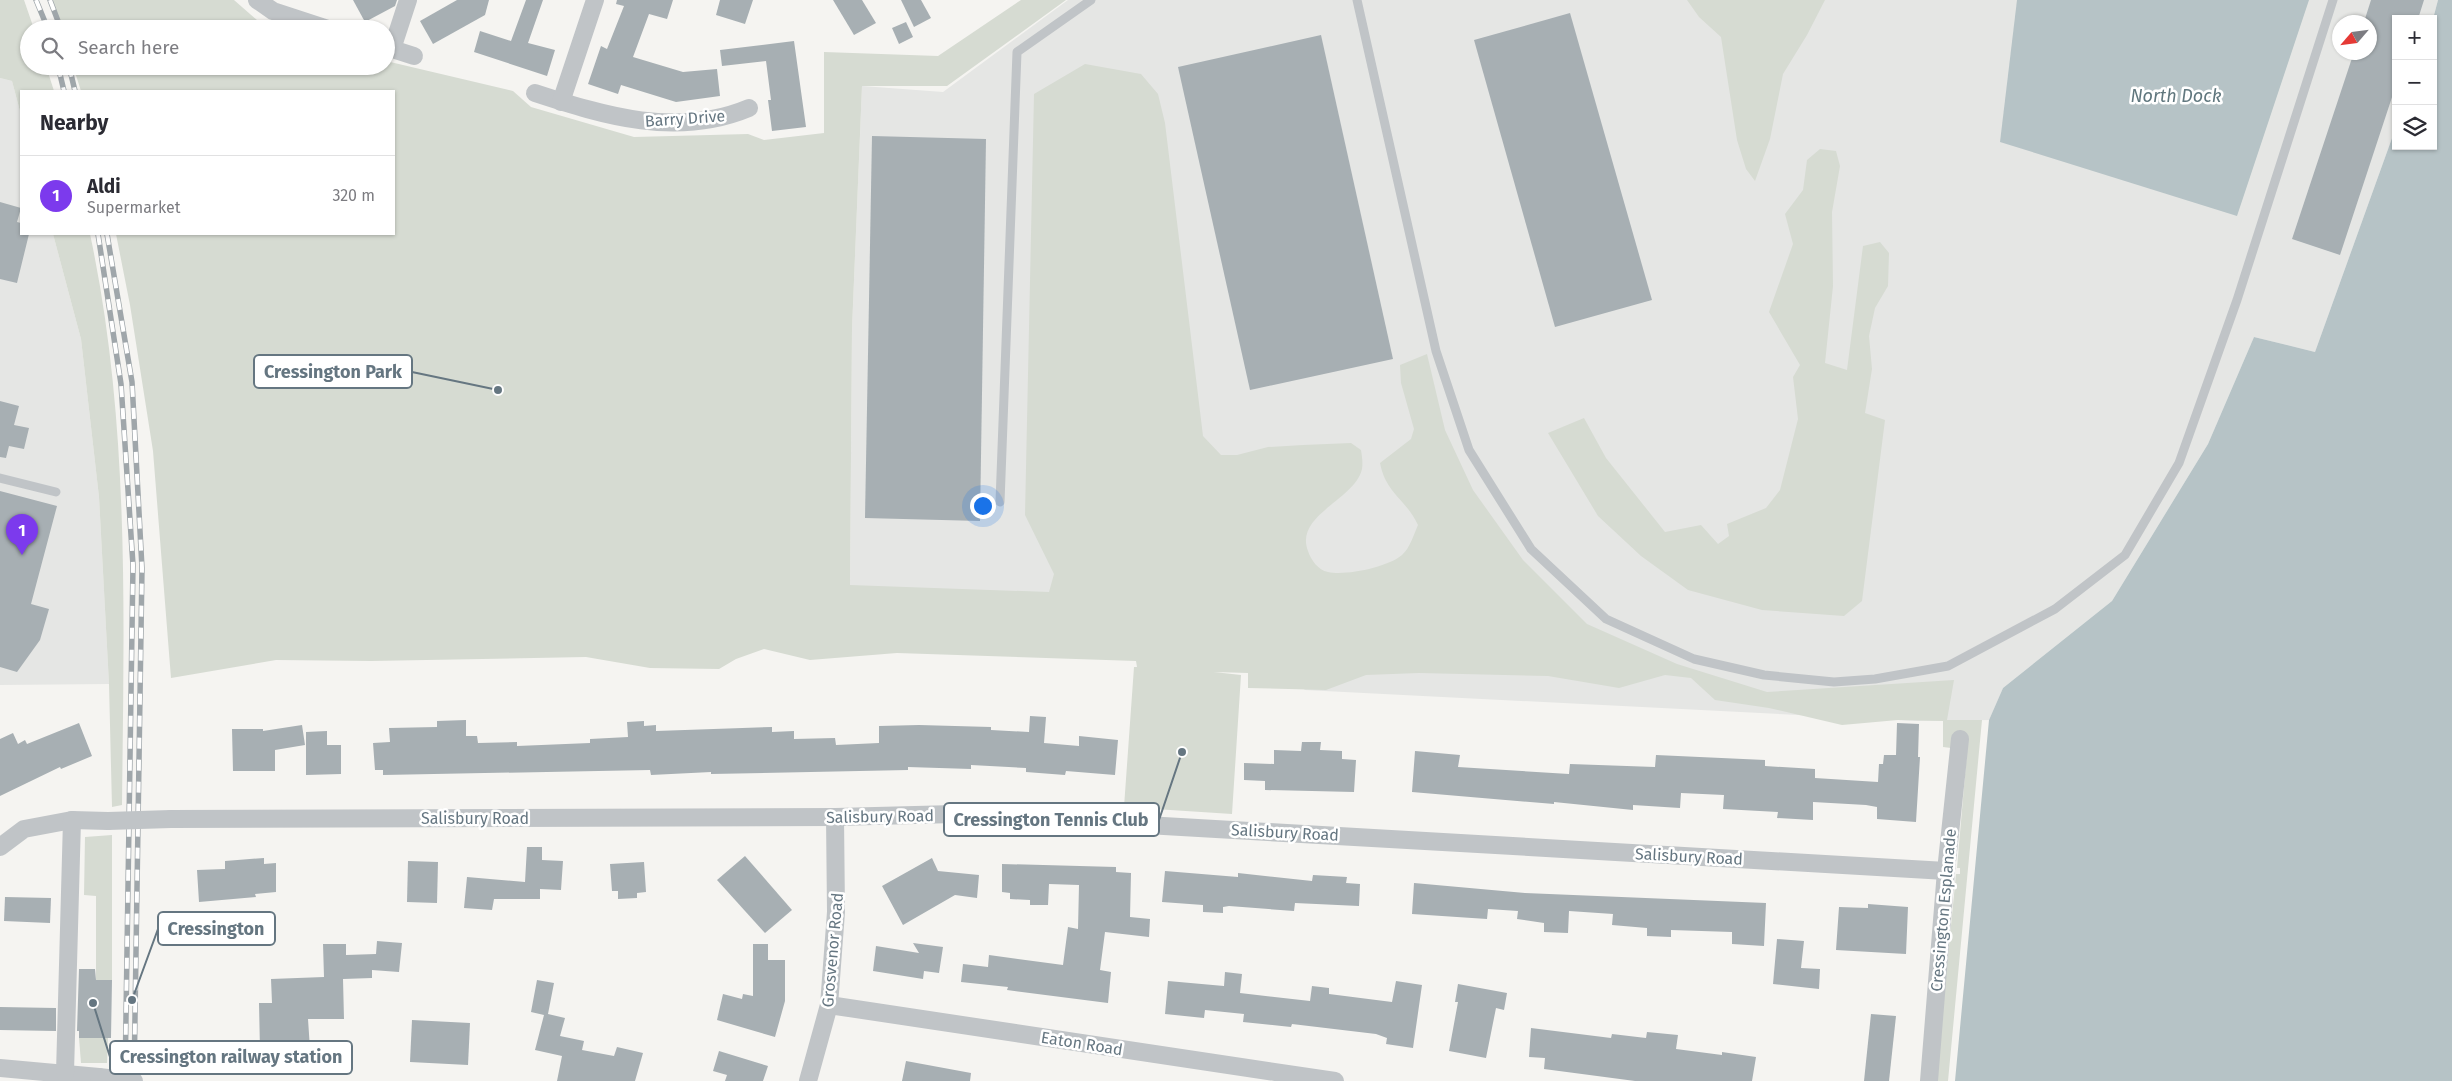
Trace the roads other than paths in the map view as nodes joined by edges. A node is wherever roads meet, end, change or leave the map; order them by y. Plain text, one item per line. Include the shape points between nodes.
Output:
1 (257, 0) edge
2 (408, 0) edge
3 (595, 0) edge
4 (1091, 0) edge
5 (1357, 0) edge
6 (2333, 0) edge
7 (300, 20) edge
8 (395, 33) edge
9 (395, 50) edge
10 (414, 56) dead end
11 (535, 93) dead end
12 (561, 102) junction
13 (749, 108) dead end
14 (0, 478) edge
15 (56, 492) dead end
16 (1000, 502) dead end
17 (1960, 739) dead end
18 (835, 817) junction
19 (72, 820) junction
20 (0, 847) edge
21 (1946, 871) junction
22 (829, 1005) junction
23 (0, 1068) edge
24 (64, 1073) junction
25 (134, 1081) edge
26 (808, 1081) edge
27 (1335, 1081) edge
28 (1928, 1081) edge

1 - 7 street via 273,11
2 - 8 street
3 - 12 street
4 - 16 lane via 1017,52
5 - 6 lane via 1436,351 1469,450 1531,549 1606,619 1694,659 1764,675 1834,682 1875,679 1948,666 2055,609 2125,555 2179,463 2236,300
9 - 10 street
11 - 12 street, Barry Drive
12 - 13 street, Barry Drive via 624,119 652,122 708,120
14 - 15 lane
17 - 21 street, Cressington Esplanade
18 - 19 street, Salisbury Road, bridge
18 - 21 street, Salisbury Road via 955,814
18 - 22 street, Grosvenor Road via 836,912
19 - 20 street, Salisbury Road via 24,829
19 - 24 street
21 - 28 street, Cressington Esplanade
22 - 26 street, Grosvenor Road
22 - 27 street, Eaton Road
23 - 24 street
24 - 25 street, bridge

